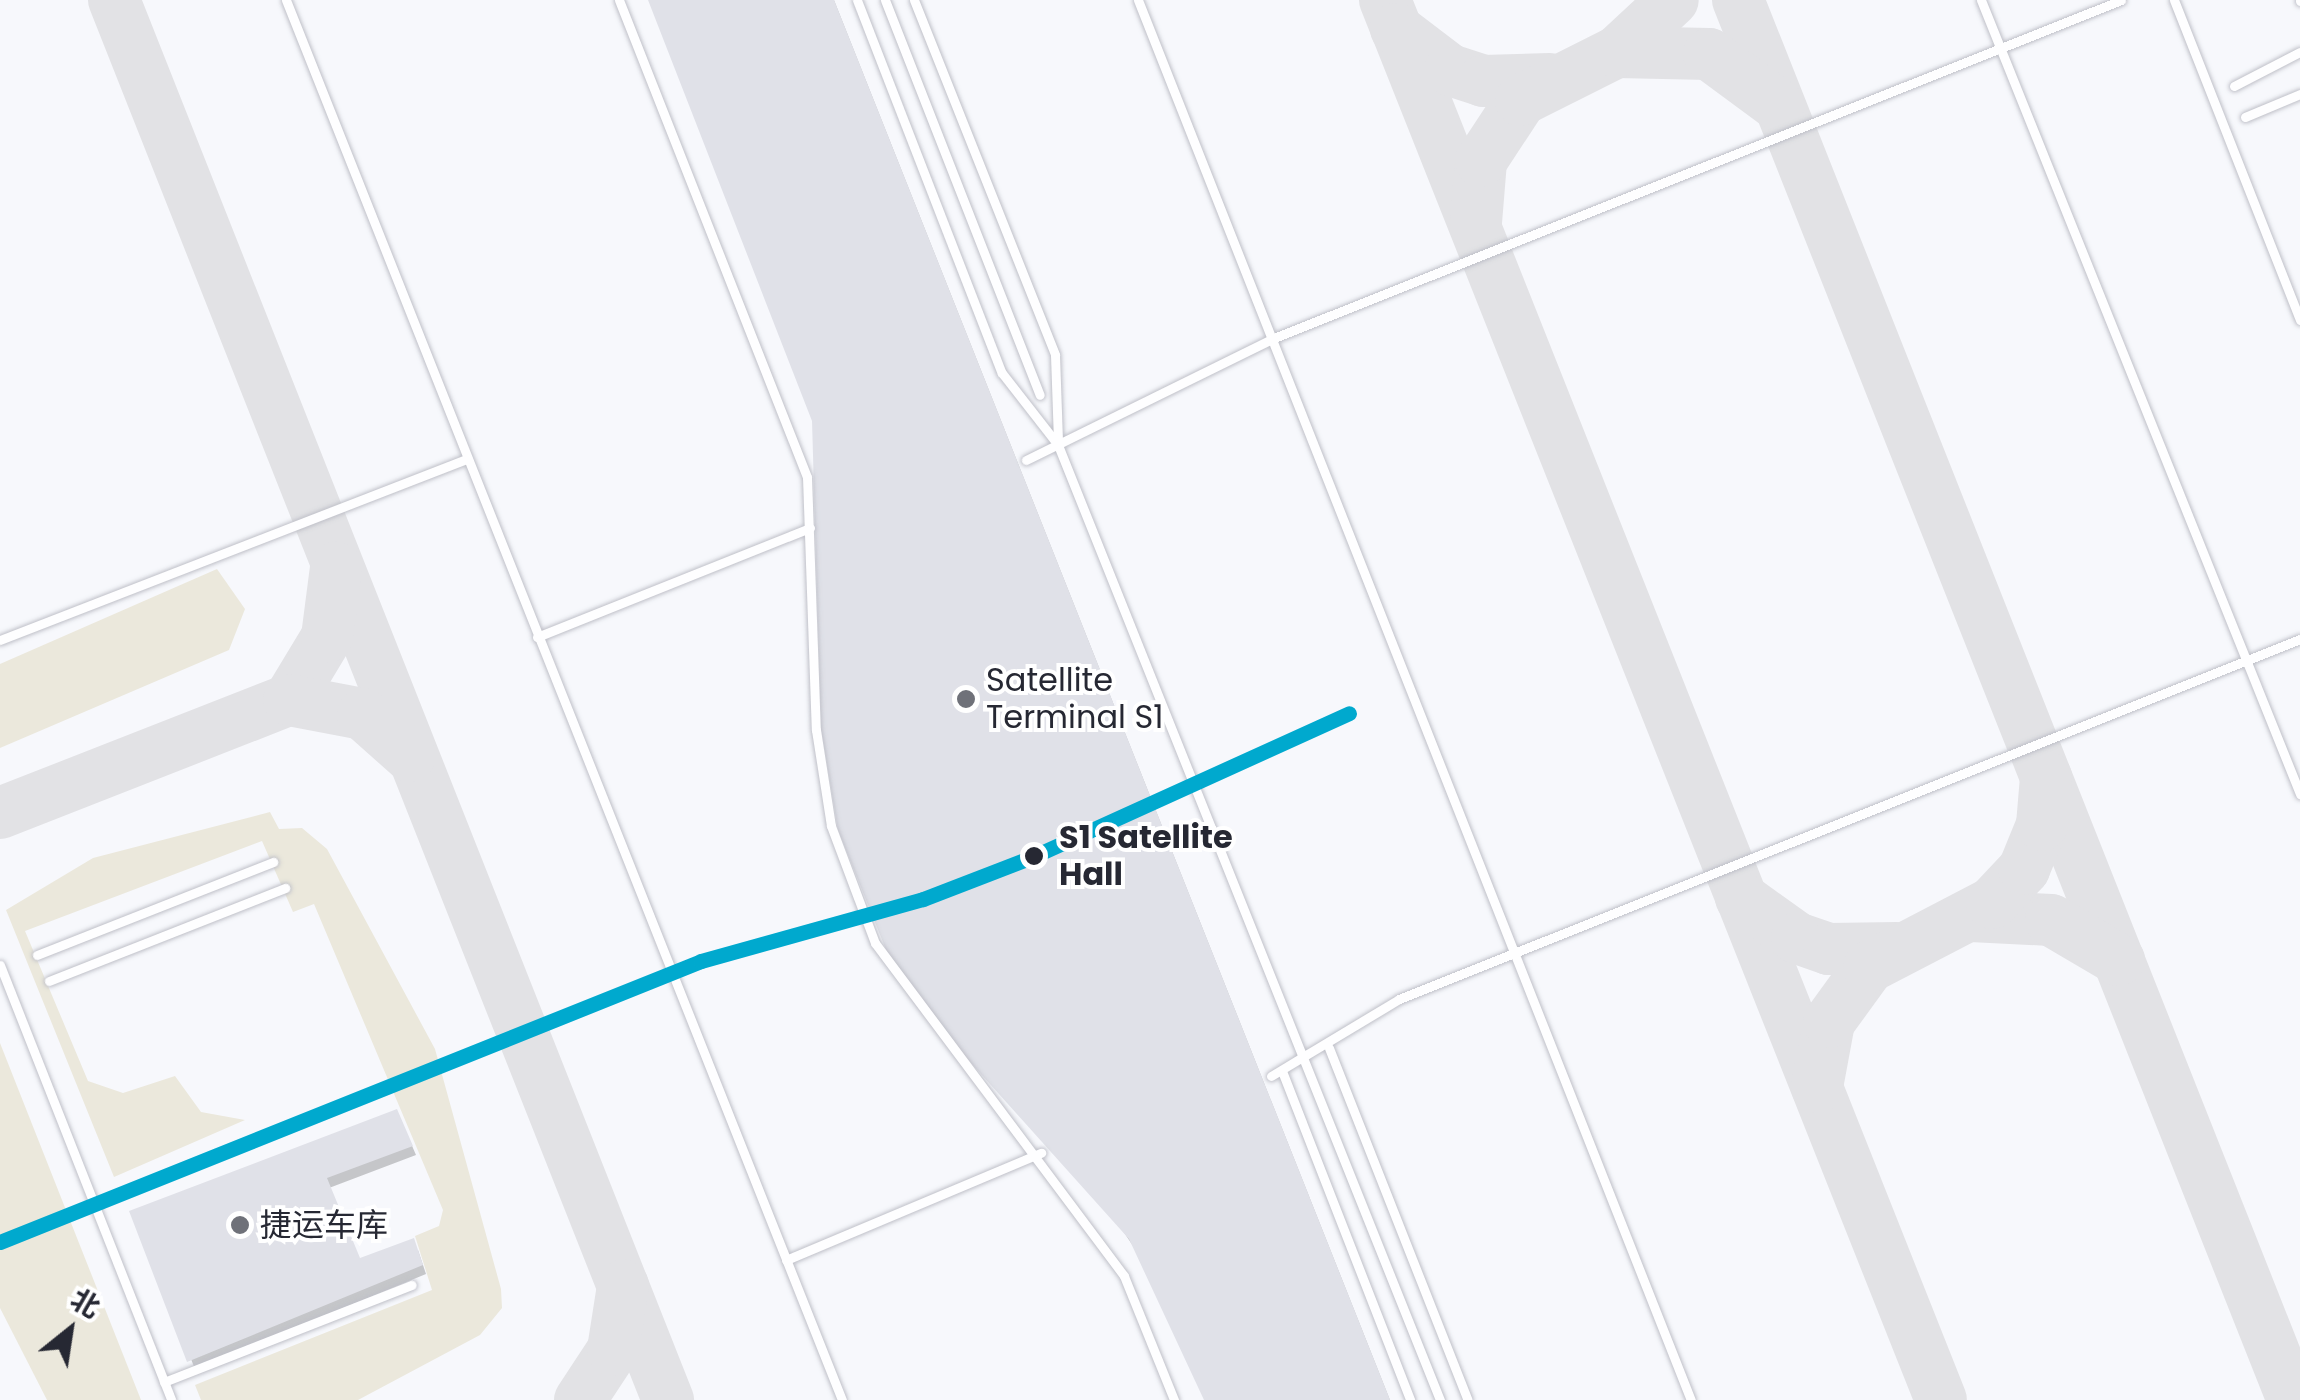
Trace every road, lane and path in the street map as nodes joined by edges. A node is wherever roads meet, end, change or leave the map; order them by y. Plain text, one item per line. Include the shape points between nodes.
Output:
1 (286, 0) edge
2 (619, 0) edge
3 (856, 0) edge
4 (885, 0) edge
5 (914, 0) edge
6 (1138, 0) edge
7 (1981, 0) edge
8 (2121, 0) edge
9 (2174, 0) edge
10 (2000, 47) junction
11 (2300, 52) edge
12 (2234, 86) dead end
13 (2300, 94) edge
14 (2245, 117) dead end
15 (2300, 320) edge
16 (1274, 338) junction
17 (1040, 395) dead end
18 (1058, 445) junction
19 (466, 459) junction
20 (1026, 460) dead end
21 (810, 528) junction
22 (537, 636) junction
23 (2300, 639) edge
24 (0, 640) edge
25 (2246, 660) junction
26 (2300, 794) edge
27 (273, 862) dead end
28 (285, 888) dead end
29 (1513, 952) junction
30 (38, 956) dead end
31 (0, 965) edge
32 (49, 981) dead end
33 (1329, 1048) junction
34 (1306, 1060) junction
35 (1282, 1072) junction
36 (1271, 1076) dead end
37 (1041, 1153) junction
38 (786, 1260) junction
39 (412, 1285) dead end
40 (164, 1382) junction
41 (171, 1400) edge
42 (842, 1400) edge
43 (1174, 1400) edge
44 (1410, 1400) edge
45 (1440, 1400) edge
46 (1468, 1400) edge
47 (1691, 1400) edge

1 - 19 lane
2 - 21 lane via 808,476
3 - 18 lane via 1002,373
4 - 17 lane
5 - 18 lane via 1055,355
6 - 16 lane
7 - 10 lane
8 - 10 lane
9 - 15 lane
10 - 16 lane
10 - 25 lane
11 - 12 lane
13 - 14 lane
16 - 18 lane
16 - 29 lane
18 - 20 lane
18 - 34 lane
19 - 22 lane
19 - 24 lane
21 - 22 lane
21 - 37 lane via 816,730 832,826 875,942 941,1039
22 - 38 lane
23 - 25 lane
25 - 26 lane
25 - 29 lane
27 - 30 lane
28 - 32 lane
29 - 33 lane via 1399,999
29 - 47 lane
31 - 40 lane
33 - 34 lane
33 - 46 lane
34 - 35 lane
34 - 45 lane
35 - 36 lane
35 - 44 lane
37 - 38 lane
37 - 43 lane via 1124,1276
38 - 42 lane
39 - 40 lane
40 - 41 lane

